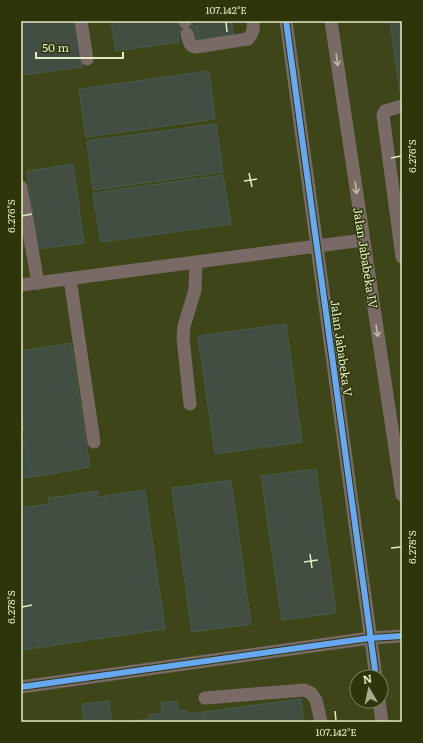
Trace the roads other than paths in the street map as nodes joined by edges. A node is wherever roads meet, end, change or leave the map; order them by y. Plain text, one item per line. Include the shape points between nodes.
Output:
1 (82, 21) edge
2 (253, 21) edge
3 (286, 21) edge
4 (331, 21) edge
5 (186, 26) edge
6 (88, 59) dead end
7 (402, 106) edge
8 (21, 187) edge
9 (363, 240) junction
10 (317, 246) junction
11 (402, 257) edge
12 (196, 262) junction
13 (70, 279) junction
14 (38, 283) junction
15 (21, 285) edge
16 (190, 404) dead end
17 (94, 442) dead end
18 (402, 495) edge
19 (402, 636) edge
20 (370, 638) junction
21 (375, 669) edge
22 (21, 687) edge
23 (205, 698) dead end
24 (380, 709) edge
25 (321, 722) edge
26 (382, 722) edge

1 - 6 street
2 - 5 street via 253,34 248,39 196,48 190,45
3 - 10 street, Jalan Jababeka V
4 -> 9 street, Jalan Jababeka IV
7 - 11 street via 385,111 383,116
8 - 14 street
9 - 10 street
9 -> 18 street, Jalan Jababeka IV
10 - 12 street
10 - 20 street, Jalan Jababeka V
12 - 13 street
12 - 16 street via 195,290 183,338
13 - 14 street
13 - 17 street
14 - 15 street
19 - 20 street
20 - 21 street, Jalan Jababeka V
20 - 22 street
23 - 25 street via 304,690 311,693 316,700
24 - 26 street

